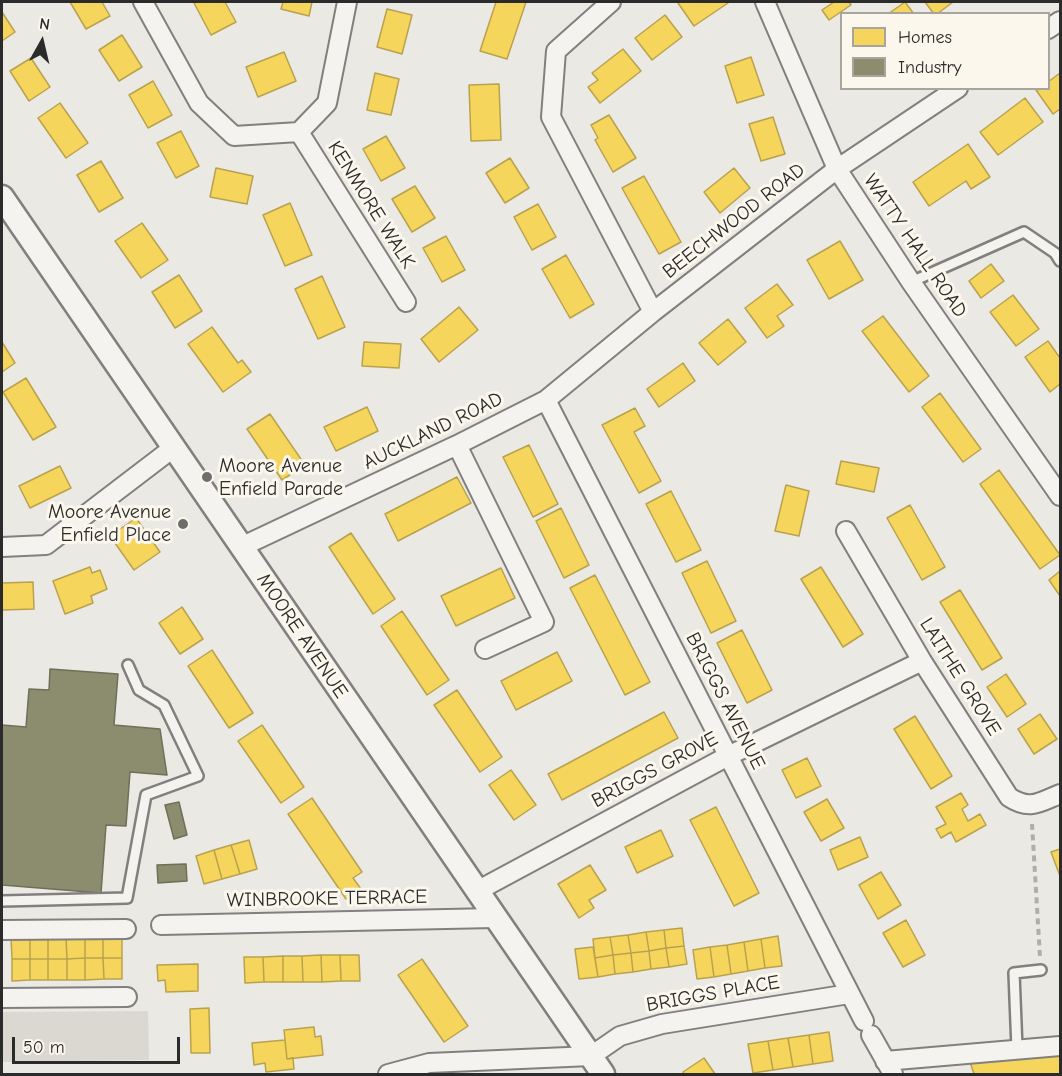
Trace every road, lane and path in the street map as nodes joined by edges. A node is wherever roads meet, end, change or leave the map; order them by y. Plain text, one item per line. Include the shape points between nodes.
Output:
1 (143, 2) edge
2 (347, 2) edge
3 (611, 2) edge
4 (765, 2) edge
5 (955, 90) edge
6 (299, 132) junction
7 (837, 169) junction
8 (2, 197) edge
9 (1060, 261) edge
10 (911, 282) junction
11 (405, 302) dead end
12 (653, 312) junction
13 (546, 400) junction
14 (457, 445) junction
15 (173, 448) junction
16 (1060, 496) edge
17 (846, 531) dead end
18 (2, 547) edge
19 (241, 547) junction
20 (485, 649) dead end
21 (921, 661) junction
22 (128, 664) dead end
23 (728, 756) junction
24 (1060, 794) edge
25 (1031, 805) junction
26 (477, 891) junction
27 (2, 901) edge
28 (494, 918) junction
29 (161, 925) dead end
30 (126, 929) dead end
31 (2, 930) edge
32 (1041, 970) joint
33 (849, 994) junction
34 (127, 997) dead end
35 (2, 998) edge
36 (1060, 1046) edge
37 (1017, 1049) junction
38 (597, 1065) edge
39 (889, 1068) edge
40 (388, 1074) edge

1 - 6 street via 199,102 234,136
2 - 6 street via 327,103
3 - 12 street via 556,51 551,117
4 - 7 street, WATTY HALL ROAD
5 - 7 street, BEECHWOOD ROAD
6 - 11 street, KENMORE WALK
7 - 10 street, WATTY HALL ROAD
7 - 12 street, BEECHWOOD ROAD
8 - 15 street, MOORE AVENUE
9 - 10 lane via 1055,253 1024,232
10 - 16 street, WATTY HALL ROAD
12 - 13 street, BEECHWOOD ROAD
13 - 14 street, AUCKLAND ROAD
13 - 23 street, BRIGGS AVENUE
14 - 19 street, AUCKLAND ROAD
14 - 20 street via 544,622
15 - 18 street via 46,545
15 - 19 street, MOORE AVENUE
17 - 21 street, LAITHE GROVE
19 - 26 street, MOORE AVENUE
21 - 23 street, BRIGGS GROVE
21 - 25 street, LAITHE GROVE via 1010,797
22 - 27 lane via 139,690 164,705 198,776 146,795 127,898
23 - 26 street, BRIGGS GROVE
23 - 33 street, BRIGGS AVENUE
24 - 25 street
25 - 32 path
26 - 28 street, MOORE AVENUE
28 - 29 street, WINBROOKE TERRACE
28 - 38 street, MOORE AVENUE
30 - 31 street
32 - 37 lane via 1014,973
33 - 38 street, BRIGGS PLACE via 662,1024 620,1036
33 - 39 street, BRIGGS AVENUE
34 - 35 street
36 - 37 street
37 - 39 street
38 - 40 street via 429,1063

